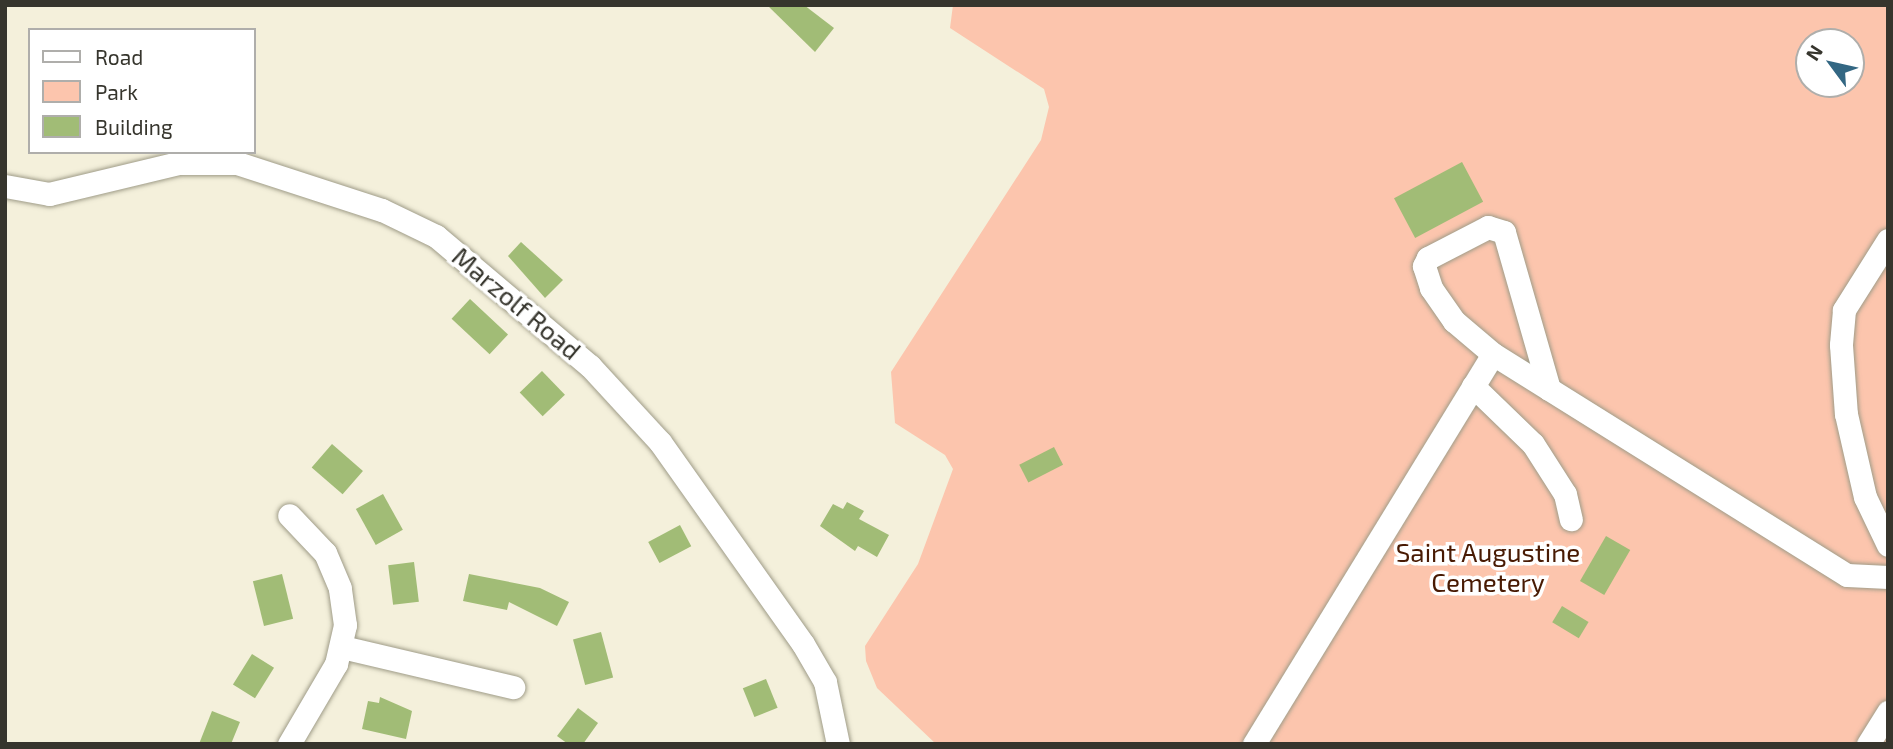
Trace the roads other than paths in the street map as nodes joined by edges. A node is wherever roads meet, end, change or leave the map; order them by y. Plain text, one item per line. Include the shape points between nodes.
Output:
1 (5, 186) edge
2 (1888, 240) edge
3 (1493, 354) junction
4 (1473, 386) junction
5 (1549, 389) junction
6 (289, 514) dead end
7 (1572, 519) dead end
8 (1888, 545) edge
9 (1888, 577) edge
10 (342, 648) junction
11 (513, 687) dead end
12 (1888, 712) edge
13 (289, 744) edge
14 (838, 744) edge
15 (1254, 744) edge
16 (1868, 744) edge

1 - 14 street, Marzolf Road via 50,194 177,163 237,163 382,210 436,236 590,366 660,442 814,663 835,709
2 - 8 street via 1844,310 1841,345 1846,414 1865,497
3 - 4 street
3 - 5 street
3 - 5 street via 1454,321 1424,266 1488,227 1504,232
4 - 7 street via 1533,444 1565,494
4 - 15 street
5 - 9 street via 1847,575
6 - 10 street via 315,539 334,572 344,610
10 - 11 street
10 - 13 street
12 - 16 street

